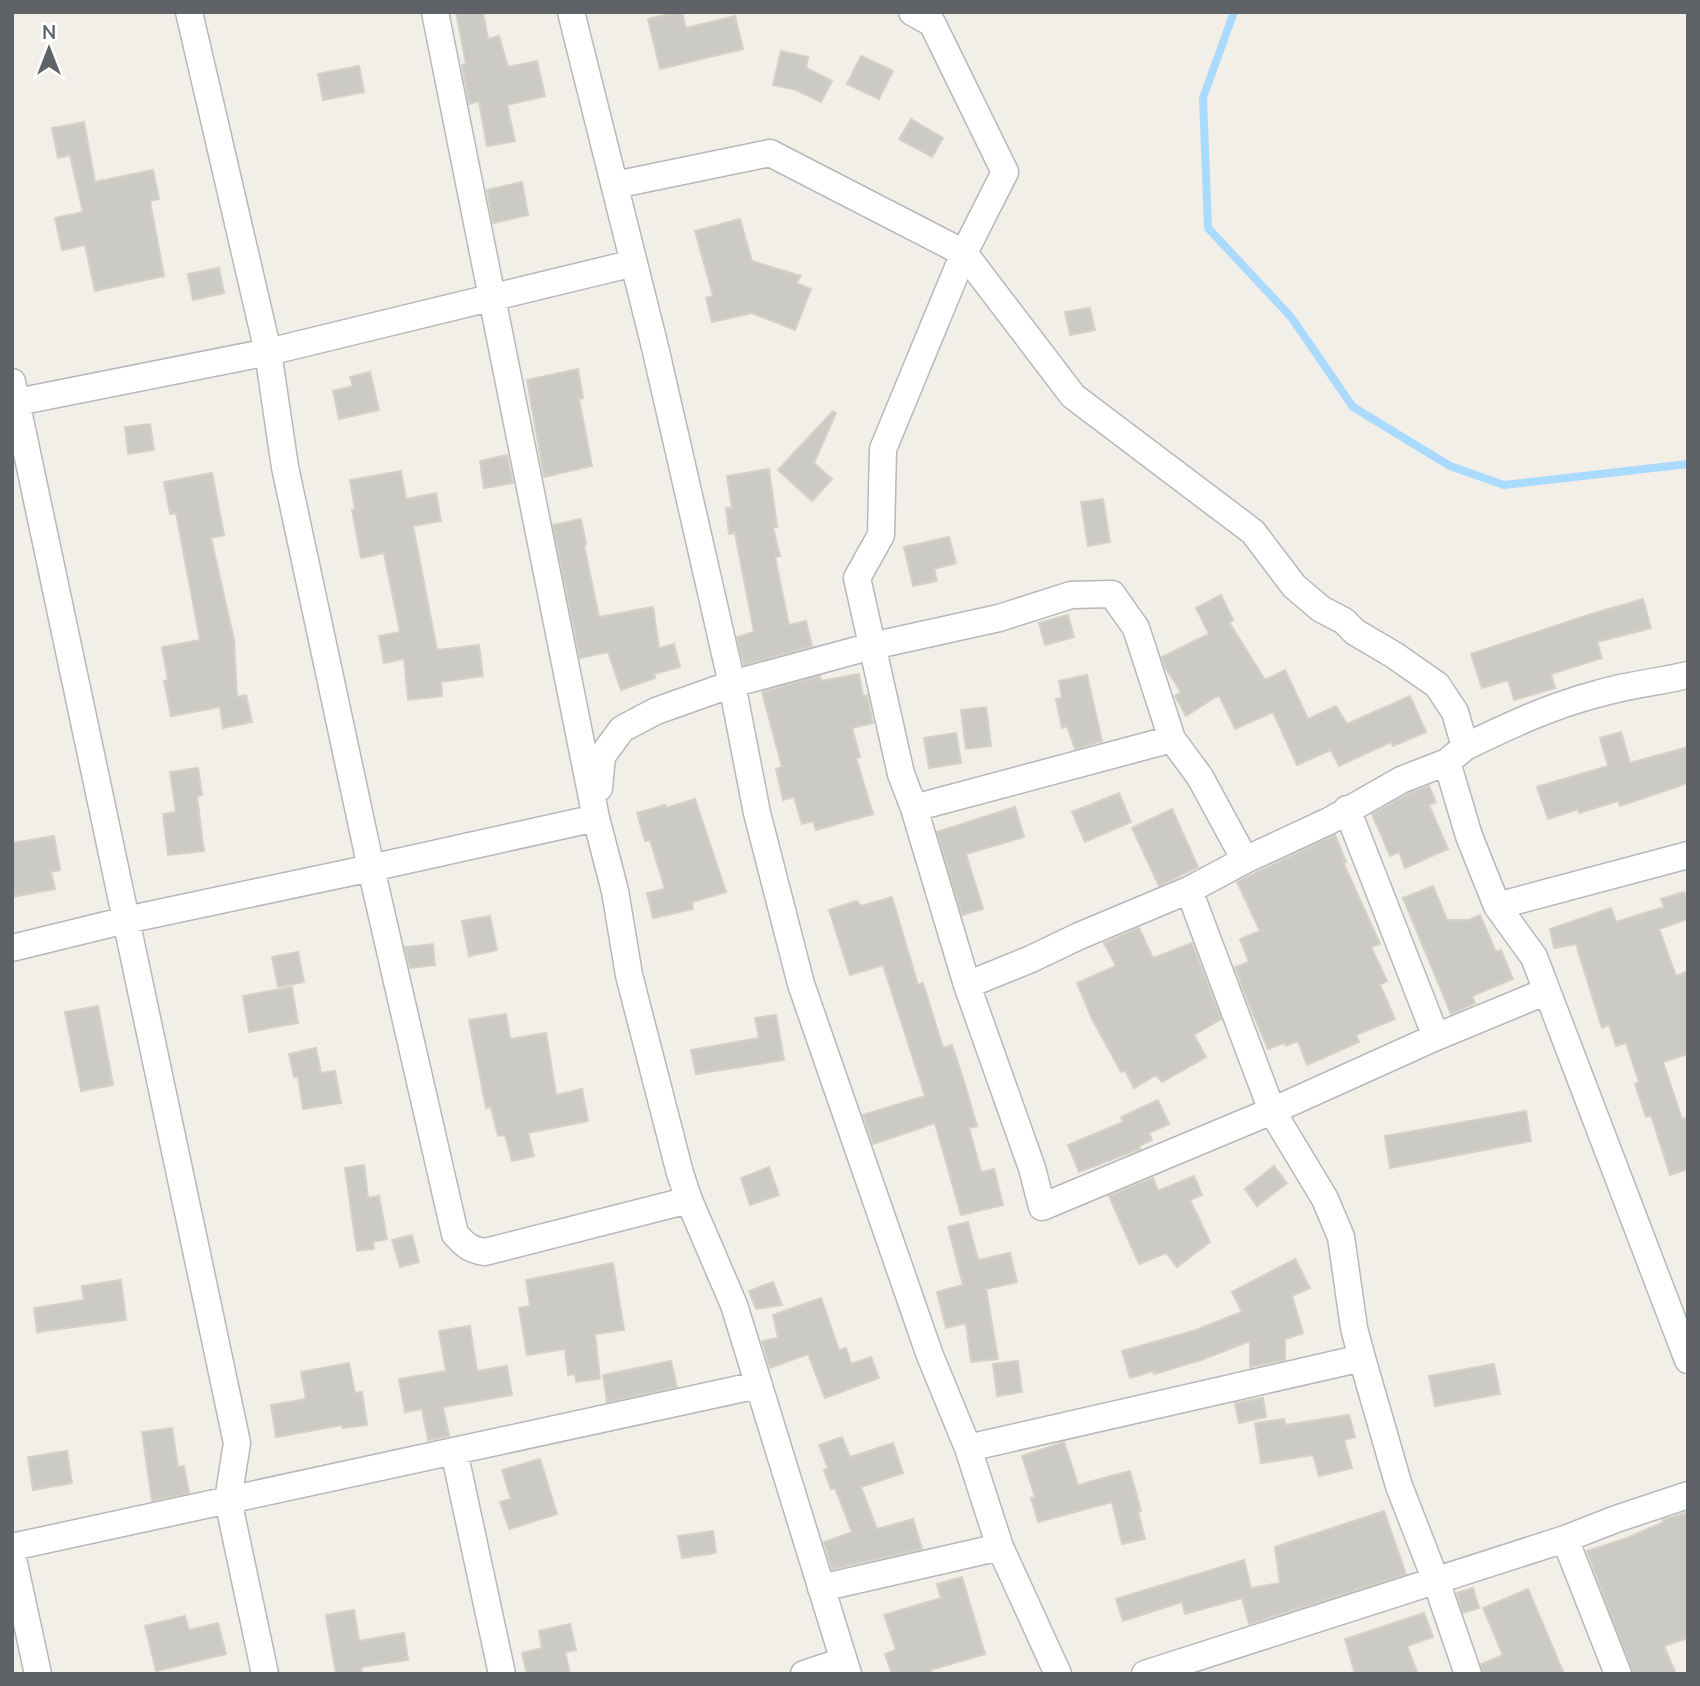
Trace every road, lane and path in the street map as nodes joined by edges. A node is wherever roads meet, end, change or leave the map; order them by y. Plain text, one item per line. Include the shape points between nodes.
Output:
1 (189, 12) edge
2 (435, 12) edge
3 (571, 12) edge
4 (912, 12) edge
5 (615, 186) junction
6 (964, 253) junction
7 (634, 263) junction
8 (492, 299) junction
9 (268, 352) junction
10 (14, 396) edge
11 (872, 646) junction
12 (1688, 675) edge
13 (732, 684) junction
14 (1172, 739) junction
15 (1456, 754) junction
16 (914, 808) junction
17 (1347, 809) junction
18 (596, 818) junction
19 (1688, 855) edge
20 (1245, 860) junction
21 (371, 869) junction
22 (1189, 890) junction
23 (1497, 906) junction
24 (126, 920) junction
25 (12, 948) edge
26 (967, 985) junction
27 (1547, 992) junction
28 (1436, 1037) junction
29 (1272, 1111) junction
30 (689, 1200) junction
31 (1685, 1346) edge
32 (1362, 1357) junction
33 (758, 1385) junction
34 (968, 1448) junction
35 (454, 1451) junction
36 (1688, 1495) edge
37 (228, 1500) junction
38 (1565, 1539) junction
39 (12, 1547) edge
40 (1000, 1547) junction
41 (12, 1555) edge
42 (1436, 1581) junction
43 (821, 1588) junction
44 (846, 1667) edge
45 (38, 1674) edge
46 (265, 1674) edge
47 (502, 1674) edge
48 (804, 1674) edge
49 (1058, 1674) edge
50 (1145, 1674) edge
51 (1468, 1674) edge
52 (1618, 1674) edge

1 - 9 street
2 - 8 street
3 - 5 street
4 - 6 street via 932,23 1005,172
5 - 6 street via 770,153
5 - 7 street
6 - 11 street via 883,449 881,536 857,579
6 - 15 street via 1073,396 1253,532 1294,586 1321,609 1437,685 1455,712
7 - 8 street
7 - 13 street
8 - 9 street
8 - 18 street
9 - 10 street
9 - 21 street via 285,467
10 - 24 street
11 - 13 street
11 - 14 street via 999,618 1070,595 1112,594 1136,628
11 - 16 street via 901,774
12 - 15 street via 1576,700 1518,722
13 - 18 street via 656,711 622,729 601,756
13 - 34 street via 757,813 801,984 929,1353
14 - 16 street
14 - 20 street via 1200,777
15 - 17 street
15 - 23 street via 1469,836
16 - 26 street
17 - 20 street
17 - 28 street
18 - 21 street
18 - 30 street via 615,891 629,975
19 - 23 street
20 - 22 street
21 - 24 street
21 - 30 street via 455,1234 462,1242 471,1251 485,1252
22 - 26 street
22 - 29 street
23 - 27 street via 1534,957
24 - 25 street
24 - 37 street via 237,1443
26 - 29 street via 1042,1207
27 - 28 street
27 - 31 street
28 - 29 street
29 - 32 street via 1325,1199 1341,1237
30 - 33 street via 734,1305
32 - 34 street
32 - 42 street via 1399,1486
33 - 35 street
33 - 43 street
34 - 40 street
35 - 37 street
35 - 47 street
36 - 38 street
37 - 39 street
37 - 46 street
38 - 42 street
38 - 52 street
40 - 43 street
40 - 49 street
41 - 45 street
42 - 50 street
42 - 51 street
43 - 44 street
44 - 48 street

